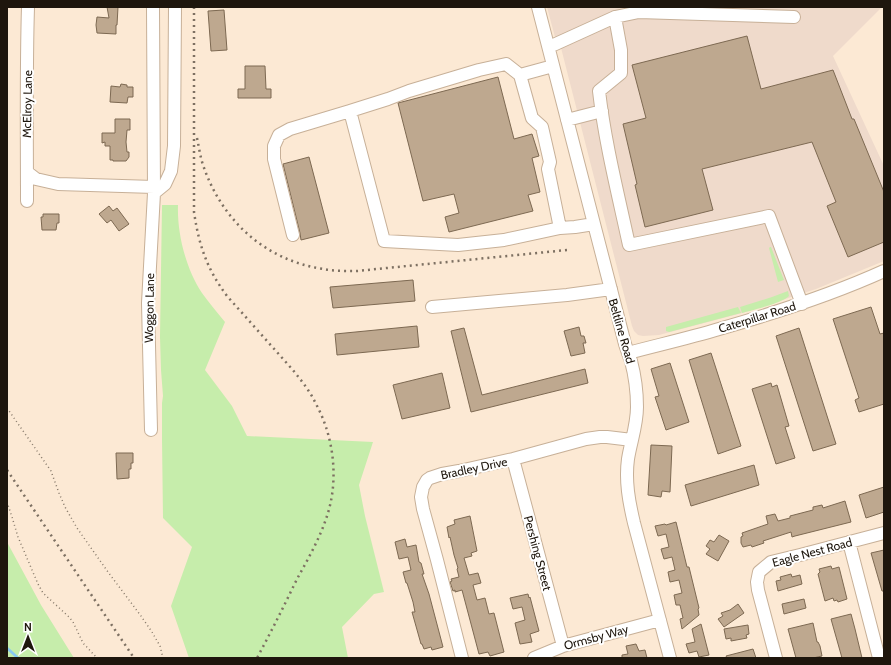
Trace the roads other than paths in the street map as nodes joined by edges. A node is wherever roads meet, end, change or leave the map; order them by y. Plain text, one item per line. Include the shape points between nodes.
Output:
1 (28, 7) edge
2 (153, 7) edge
3 (175, 7) edge
4 (538, 7) edge
5 (794, 17) dead end
6 (615, 18) junction
7 (549, 48) junction
8 (553, 66) junction
9 (520, 75) junction
10 (350, 110) junction
11 (602, 111) junction
12 (567, 120) junction
13 (27, 172) junction
14 (154, 190) junction
15 (27, 202) dead end
16 (594, 224) junction
17 (560, 228) junction
18 (293, 236) dead end
19 (884, 271) edge
20 (610, 289) junction
21 (802, 304) junction
22 (432, 307) dead end
23 (628, 353) junction
24 (151, 430) dead end
25 (632, 440) junction
26 (513, 459) junction
27 (884, 533) edge
28 (850, 542) junction
29 (660, 620) junction
30 (563, 646) junction
31 (462, 658) edge
32 (534, 658) edge
33 (670, 658) edge
34 (776, 658) edge
35 (879, 658) edge

1 - 13 street, McElroy Lane
2 - 14 street, Woggon Lane
3 - 14 street via 174,146 171,171 165,184
4 - 7 street, Beltline Road
5 - 6 street via 639,12
6 - 7 street
6 - 11 street via 621,50 621,73 599,91
7 - 8 street, Beltline Road
8 - 9 street
8 - 12 street, Beltline Road
9 - 10 street via 506,64
9 - 17 street via 532,118 542,127
10 - 17 street via 384,240 458,245 504,240
10 - 18 street via 290,129 279,135 274,146 274,159
11 - 12 street
11 - 21 street via 629,245 769,216
12 - 16 street, Beltline Road
13 - 14 street via 36,179 58,184
13 - 15 street, McElroy Lane
14 - 24 street, Woggon Lane via 148,303
16 - 17 street
16 - 20 street, Beltline Road
19 - 21 street, Caterpillar Road
20 - 22 street
20 - 23 street, Beltline Road
21 - 23 street, Caterpillar Road via 718,330
23 - 25 street, Beltline Road via 637,399 637,416
25 - 26 street, Bradley Drive via 607,437 586,439
25 - 29 street, Beltline Road via 627,471 629,501
26 - 30 street, Pershing Street
26 - 31 street, Bradley Drive via 434,476 425,483 421,492 423,509
27 - 28 street, Eagle Nest Road
28 - 34 street, Eagle Nest Road via 771,562 759,572 757,586
28 - 35 street
29 - 30 street, Ormsby Way
29 - 33 street, Beltline Road
30 - 32 street, Ormsby Way

